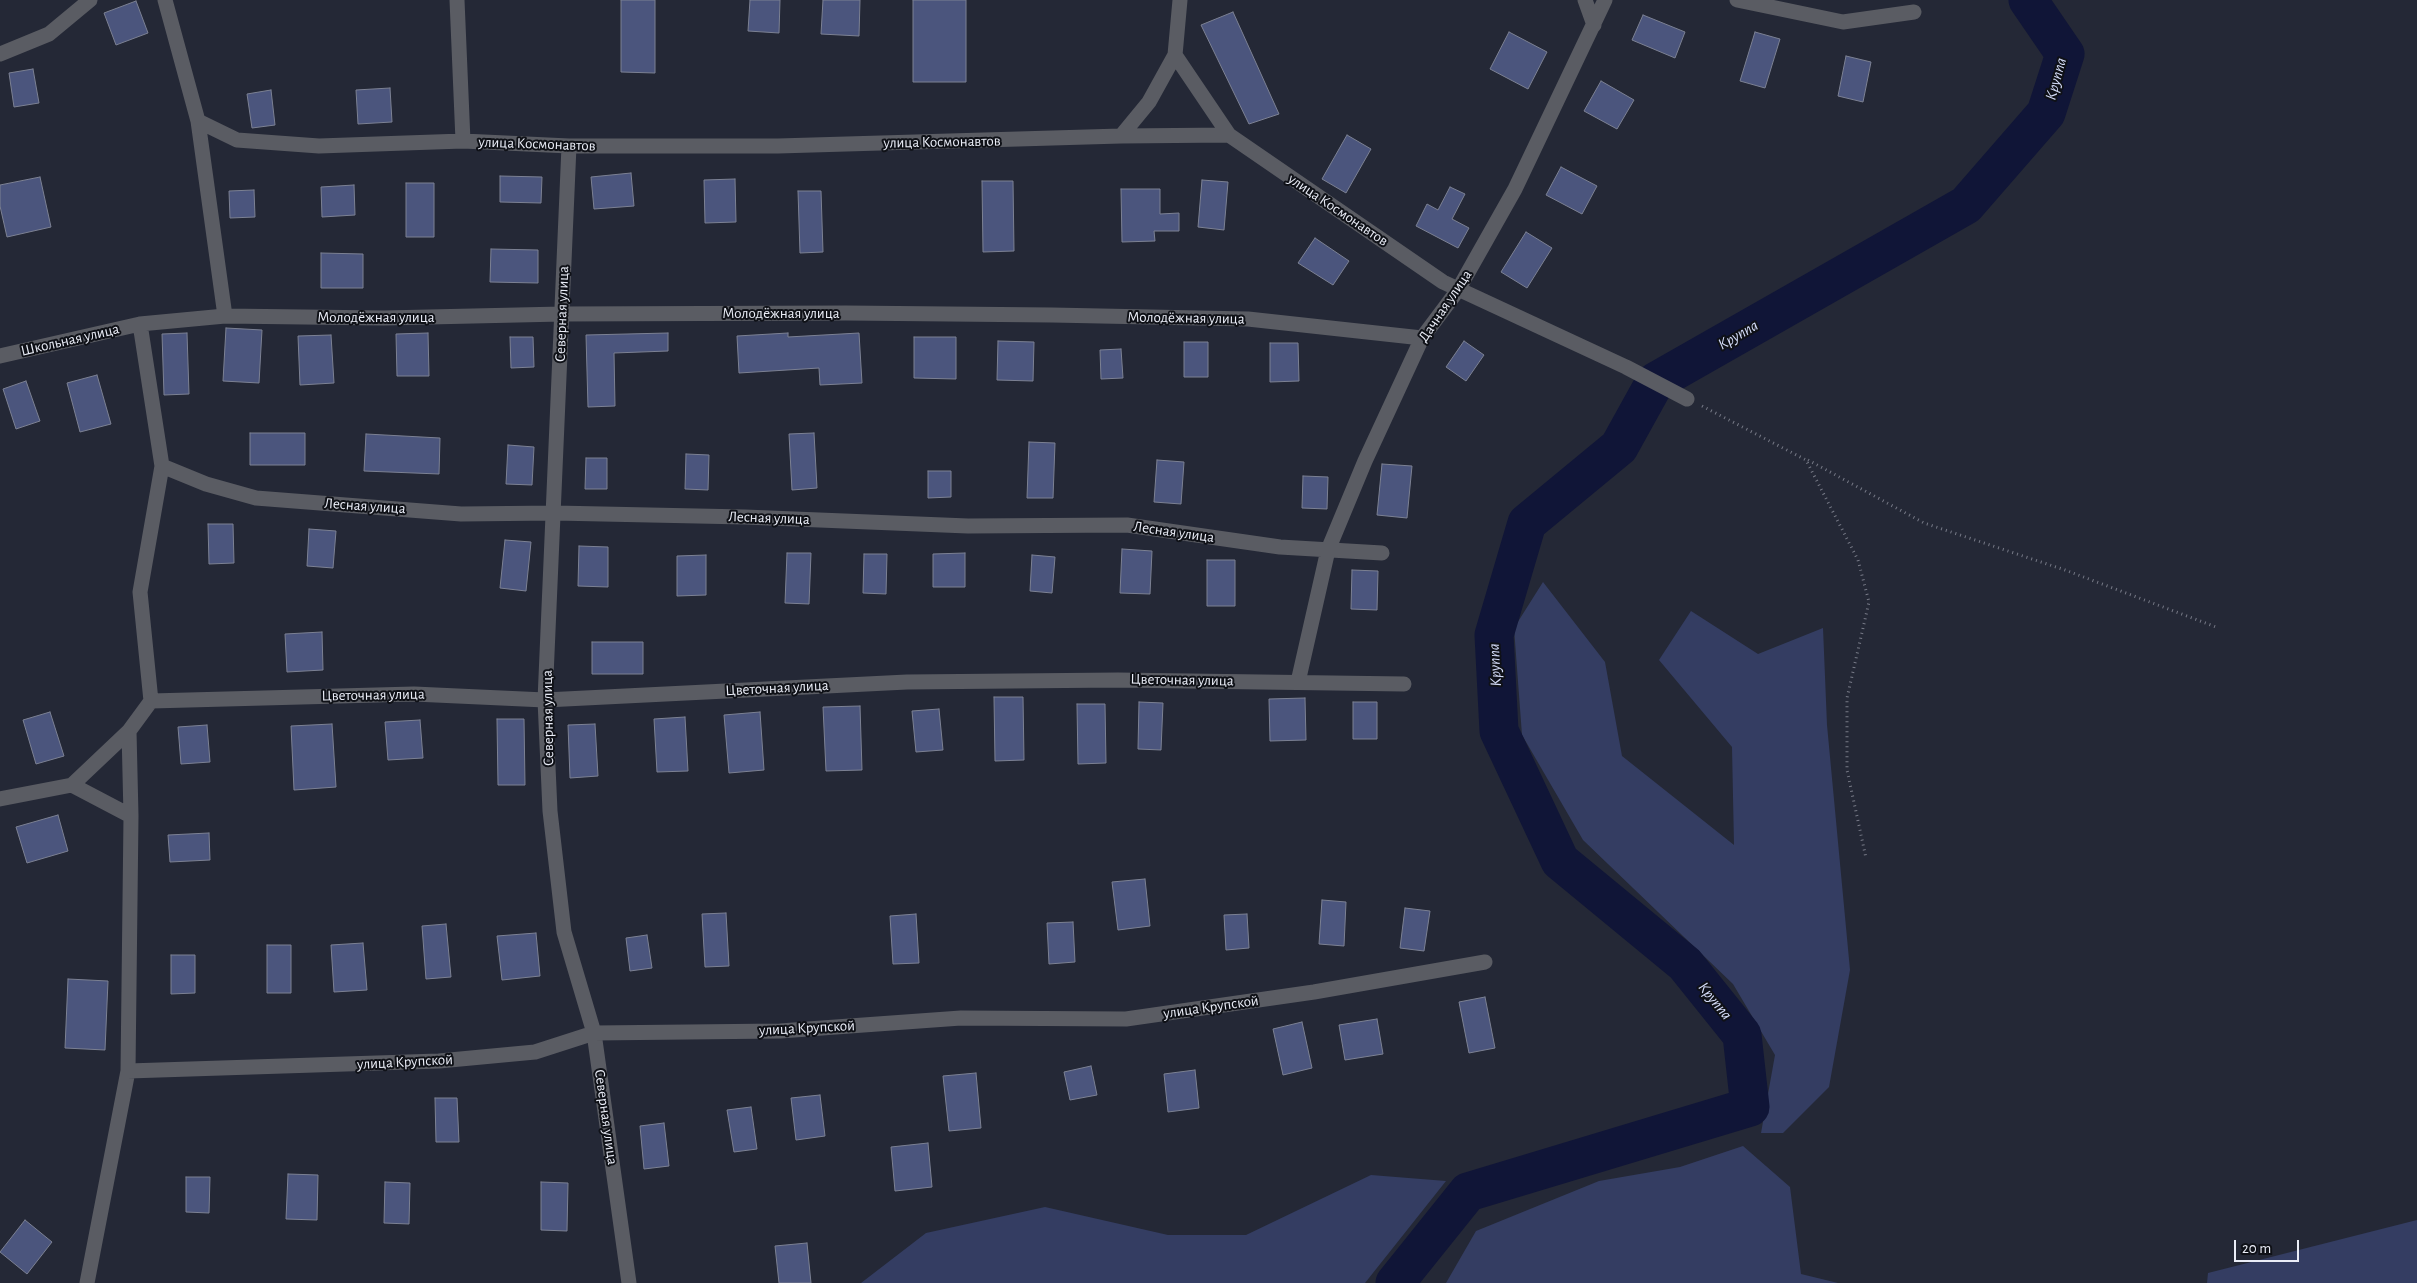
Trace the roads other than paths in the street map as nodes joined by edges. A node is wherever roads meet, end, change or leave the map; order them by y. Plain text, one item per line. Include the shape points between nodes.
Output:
1 (90, 0) edge
2 (166, 0) edge
3 (458, 0) edge
4 (1180, 0) edge
5 (1585, 0) edge
6 (1605, 0) edge
7 (1736, 0) edge
8 (1914, 12) dead end
9 (1594, 25) junction
10 (0, 54) edge
11 (1175, 55) junction
12 (198, 121) junction
13 (1229, 135) junction
14 (1121, 136) junction
15 (463, 141) junction
16 (569, 146) junction
17 (1458, 290) junction
18 (562, 314) junction
19 (225, 316) junction
20 (140, 324) junction
21 (1422, 338) junction
22 (0, 356) edge
23 (1687, 399) road end
24 (162, 466) junction
25 (555, 513) junction
26 (1328, 550) junction
27 (1382, 553) dead end
28 (1298, 682) junction
29 (1404, 684) dead end
30 (545, 700) junction
31 (151, 701) junction
32 (129, 731) junction
33 (72, 785) junction
34 (0, 799) edge
35 (131, 816) junction
36 (1485, 962) dead end
37 (594, 1033) junction
38 (128, 1071) junction
39 (87, 1283) edge
40 (629, 1283) edge

1 - 10 street via 49,34
2 - 12 street
3 - 15 street
4 - 11 street
5 - 9 street
6 - 9 street, Дачная улица
7 - 8 street via 1843,22
9 - 17 street, Дачная улица via 1515,189
11 - 13 street
11 - 14 street via 1149,102
12 - 15 street, улица Космонавтов via 237,140 319,146
12 - 19 street
13 - 14 street, улица Космонавтов
13 - 17 street, улица Космонавтов
14 - 16 street, улица Космонавтов via 778,146
15 - 16 street, улица Космонавтов
16 - 18 street, Северная улица
17 - 21 street, Дачная улица
17 - 23 street, улица Космонавтов via 1626,367
18 - 19 street, Молодёжная улица via 384,318
18 - 21 street, Молодёжная улица via 846,313 1248,319
18 - 25 street, Северная улица
19 - 20 street, Молодёжная улица
20 - 22 street, Школьная улица
20 - 24 street
21 - 26 street, Дачная улица
24 - 25 street, Лесная улица via 206,484 256,498 461,514
24 - 31 street via 140,592
25 - 26 street, Лесная улица via 745,516 968,526 1127,525 1280,547
25 - 30 street, Северная улица
26 - 27 street, Лесная улица
26 - 28 street, Дачная улица
28 - 29 street, Цветочная улица
28 - 30 street, Цветочная улица via 907,682
30 - 31 street, Цветочная улица via 414,694
30 - 37 street, Северная улица via 550,811 564,932
31 - 32 street
32 - 33 street
32 - 35 street
33 - 34 street
33 - 35 street
35 - 38 street
36 - 37 street, улица Крупской via 1314,992 1126,1019 960,1018 780,1031
37 - 38 street, улица Крупской via 535,1052 439,1061
37 - 40 street, Северная улица
38 - 39 street

